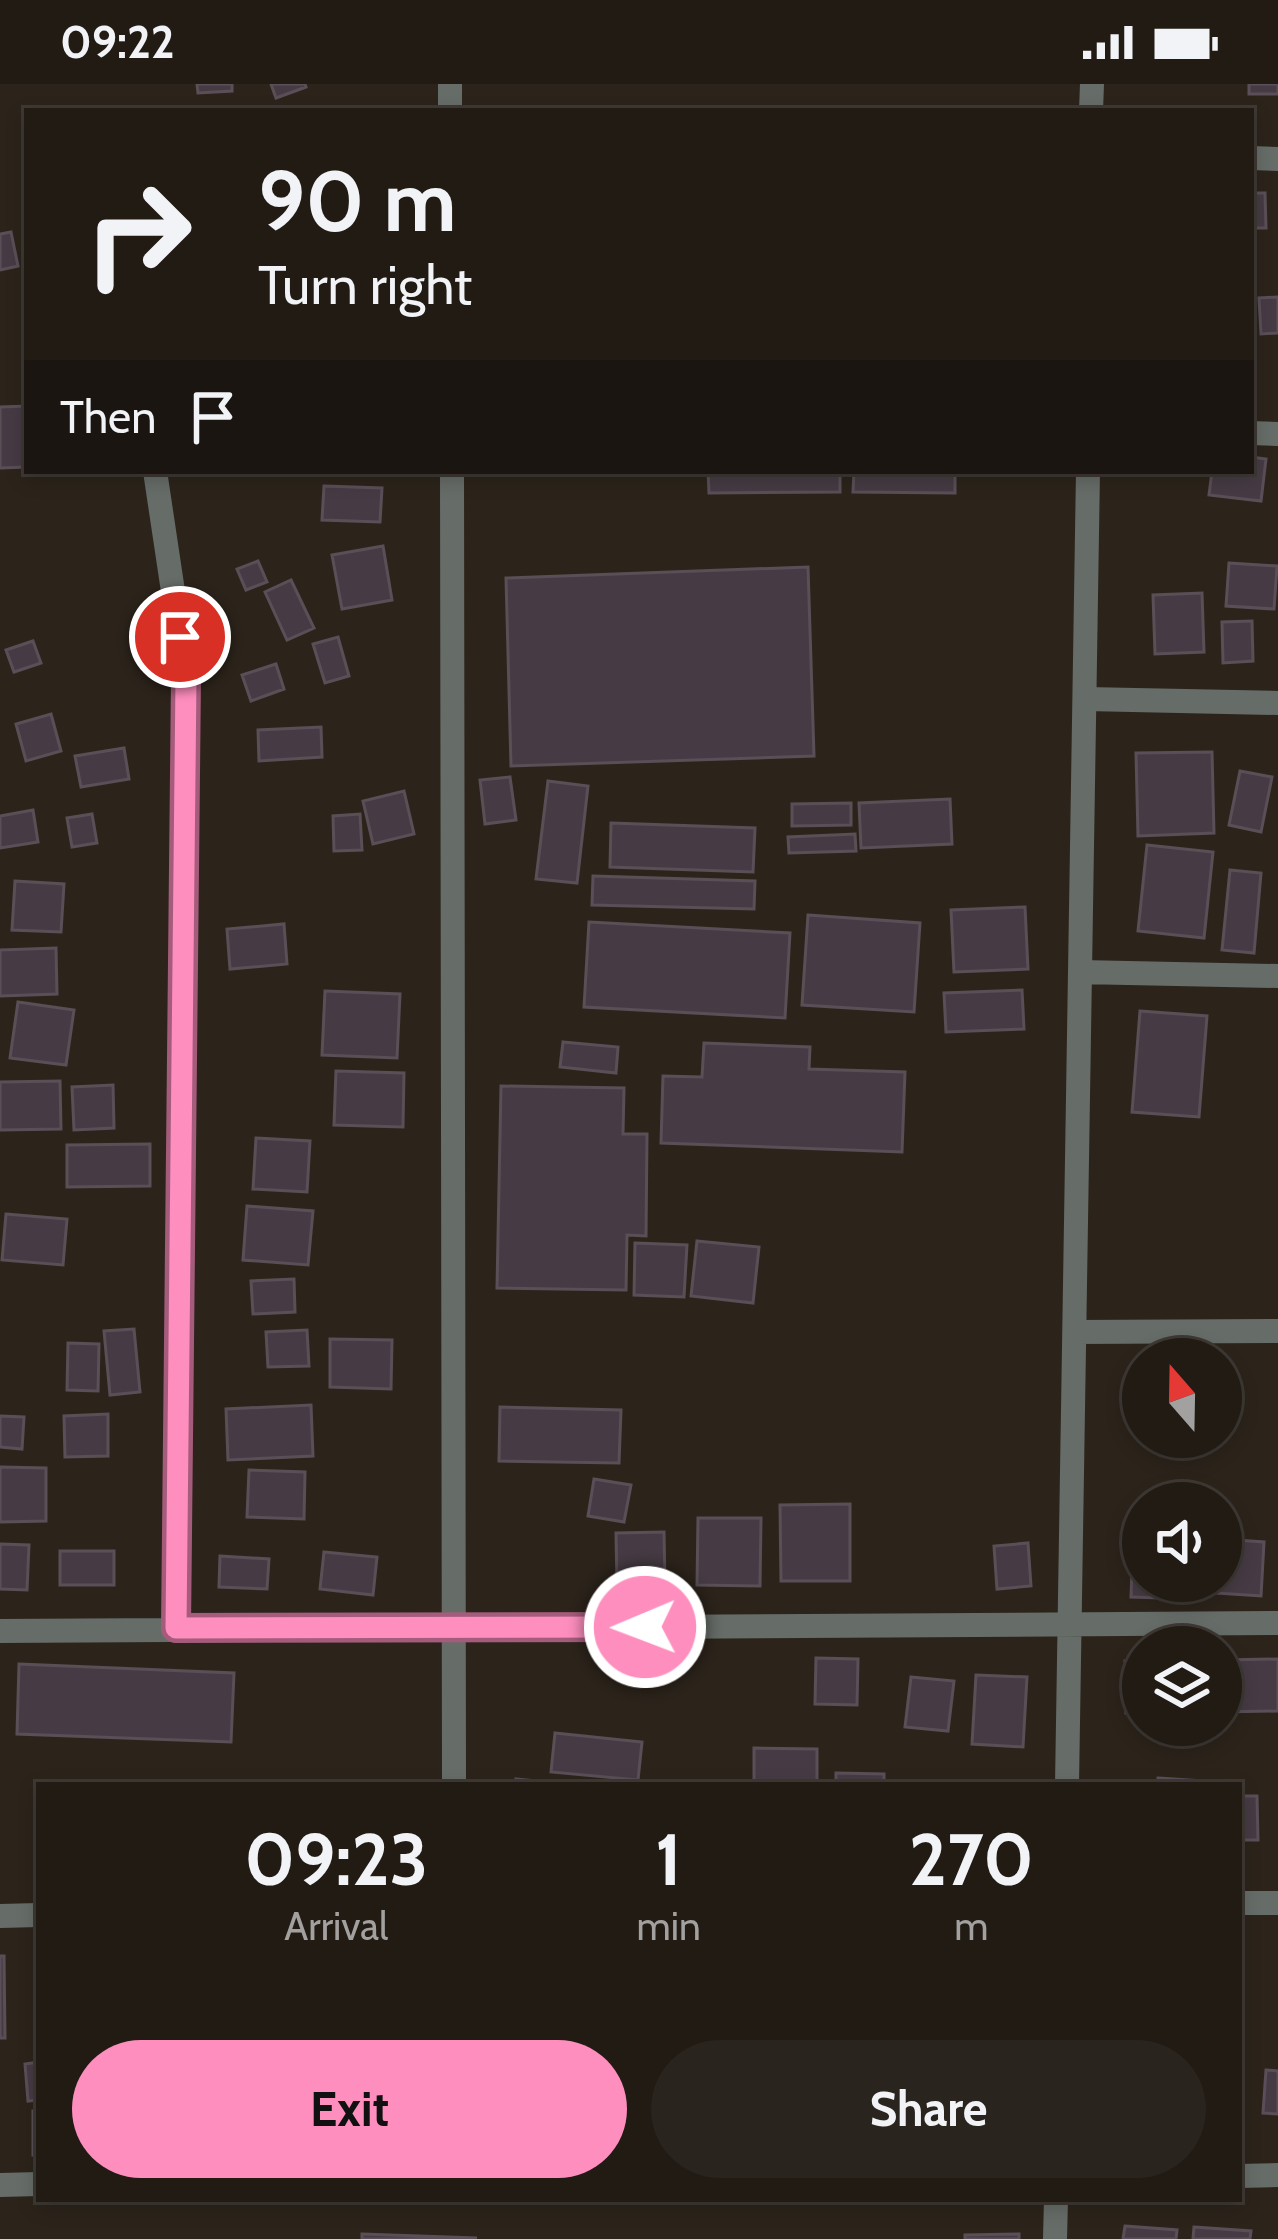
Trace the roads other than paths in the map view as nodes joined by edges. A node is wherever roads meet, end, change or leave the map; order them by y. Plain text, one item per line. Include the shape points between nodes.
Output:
1 (155, 474) edge
2 (452, 474) edge
3 (1088, 474) edge
4 (1086, 699) junction
5 (1278, 704) edge
6 (1080, 972) junction
7 (1278, 976) edge
8 (1278, 1331) edge
9 (1075, 1333) junction
10 (1071, 1623) junction
11 (1278, 1623) edge
12 (176, 1628) junction
13 (456, 1629) junction
14 (0, 1630) edge
15 (454, 1782) edge
16 (1067, 1782) edge
17 (1242, 1903) edge
18 (1278, 1903) edge
19 (36, 1915) edge
20 (0, 1916) edge
21 (1278, 2175) edge
22 (1242, 2176) edge
23 (36, 2184) edge
24 (0, 2185) edge
25 (1056, 2202) edge
26 (1055, 2239) edge

1 - 12 street via 186,678
2 - 13 street
3 - 4 street
4 - 5 street
4 - 6 street
6 - 7 street
6 - 9 street
8 - 9 street
9 - 10 street
10 - 11 street
10 - 13 street
10 - 16 street
12 - 13 street
12 - 14 street
13 - 15 street
17 - 18 street
19 - 20 street
21 - 22 street
23 - 24 street
25 - 26 street

